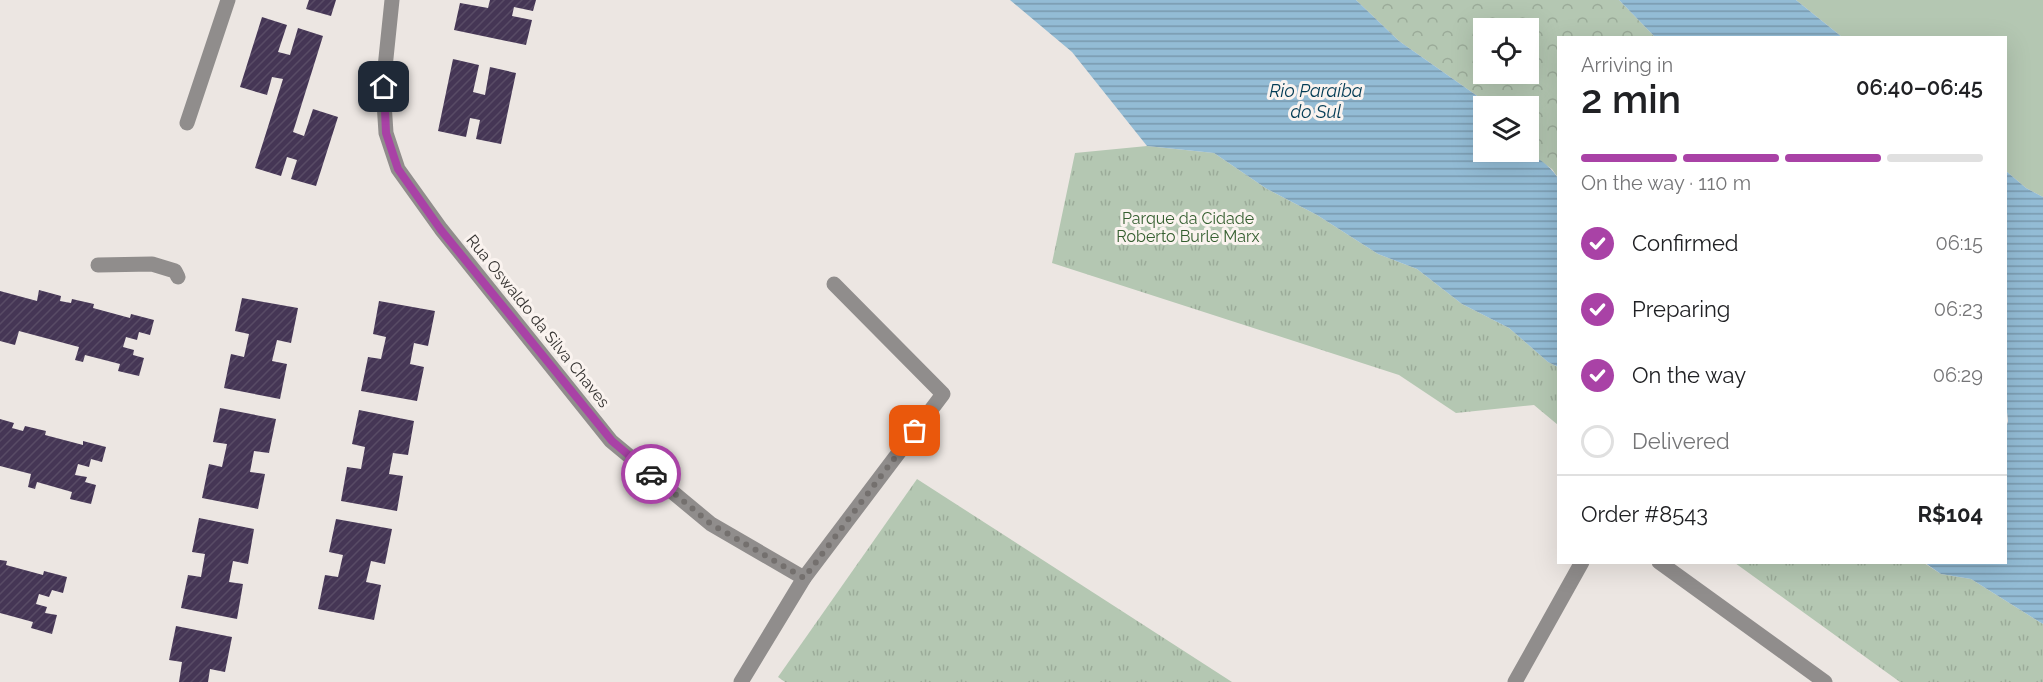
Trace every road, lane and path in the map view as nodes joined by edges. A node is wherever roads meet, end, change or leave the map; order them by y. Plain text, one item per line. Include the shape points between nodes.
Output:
1 (228, 0) edge
2 (393, 0) edge
3 (187, 123) dead end
4 (98, 265) dead end
5 (178, 277) dead end
6 (834, 284) dead end
7 (1581, 564) edge
8 (1662, 564) edge
9 (804, 578) junction
10 (741, 682) edge
11 (1515, 682) edge
12 (1826, 682) edge

1 - 3 street
2 - 9 street, Rua Oswaldo da Silva Chaves via 384,87 386,133 398,169 441,230 612,441 711,524
4 - 5 street via 152,264 175,271
6 - 9 street via 943,394
7 - 11 street
8 - 12 street
9 - 10 street

